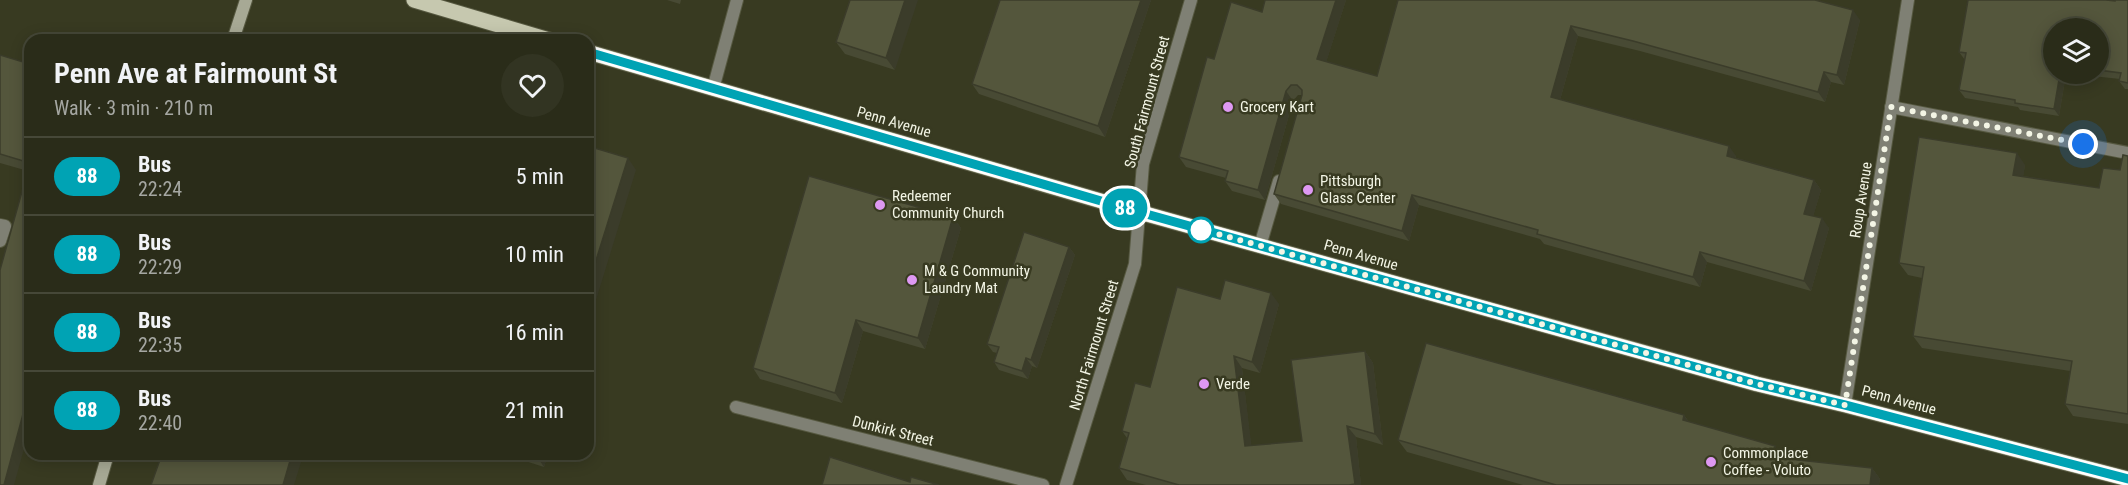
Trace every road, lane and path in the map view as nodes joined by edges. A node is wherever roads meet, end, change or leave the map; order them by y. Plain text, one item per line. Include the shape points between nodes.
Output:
1 (246, 0) edge
2 (414, 0) edge
3 (737, 0) edge
4 (1191, 0) edge
5 (1904, 1) edge
6 (236, 34) edge
7 (518, 34) edge
8 (594, 54) edge
9 (713, 89) junction
10 (1891, 107) junction
11 (2128, 153) edge
12 (1283, 167) edge
13 (1139, 212) junction
14 (0, 225) edge
15 (0, 241) edge
16 (1260, 246) junction
17 (1845, 405) junction
18 (736, 406) dead end
19 (106, 460) edge
20 (2128, 479) edge
21 (99, 485) edge
22 (1043, 485) edge
23 (1066, 485) edge

1 - 6 main road
2 - 7 main road
3 - 9 street
4 - 13 street, South Fairmount Street via 1143,164
5 - 10 street, Roup Avenue
8 - 9 main road, Penn Avenue
9 - 13 main road, Penn Avenue
10 - 11 street
10 - 17 street, Roup Avenue
12 - 16 street
13 - 16 main road, Penn Avenue
13 - 23 street, North Fairmount Street via 1135,264
14 - 15 street via 5,226
16 - 17 main road, Penn Avenue
17 - 20 main road, Penn Avenue
18 - 22 street, Dunkirk Street
19 - 21 main road

